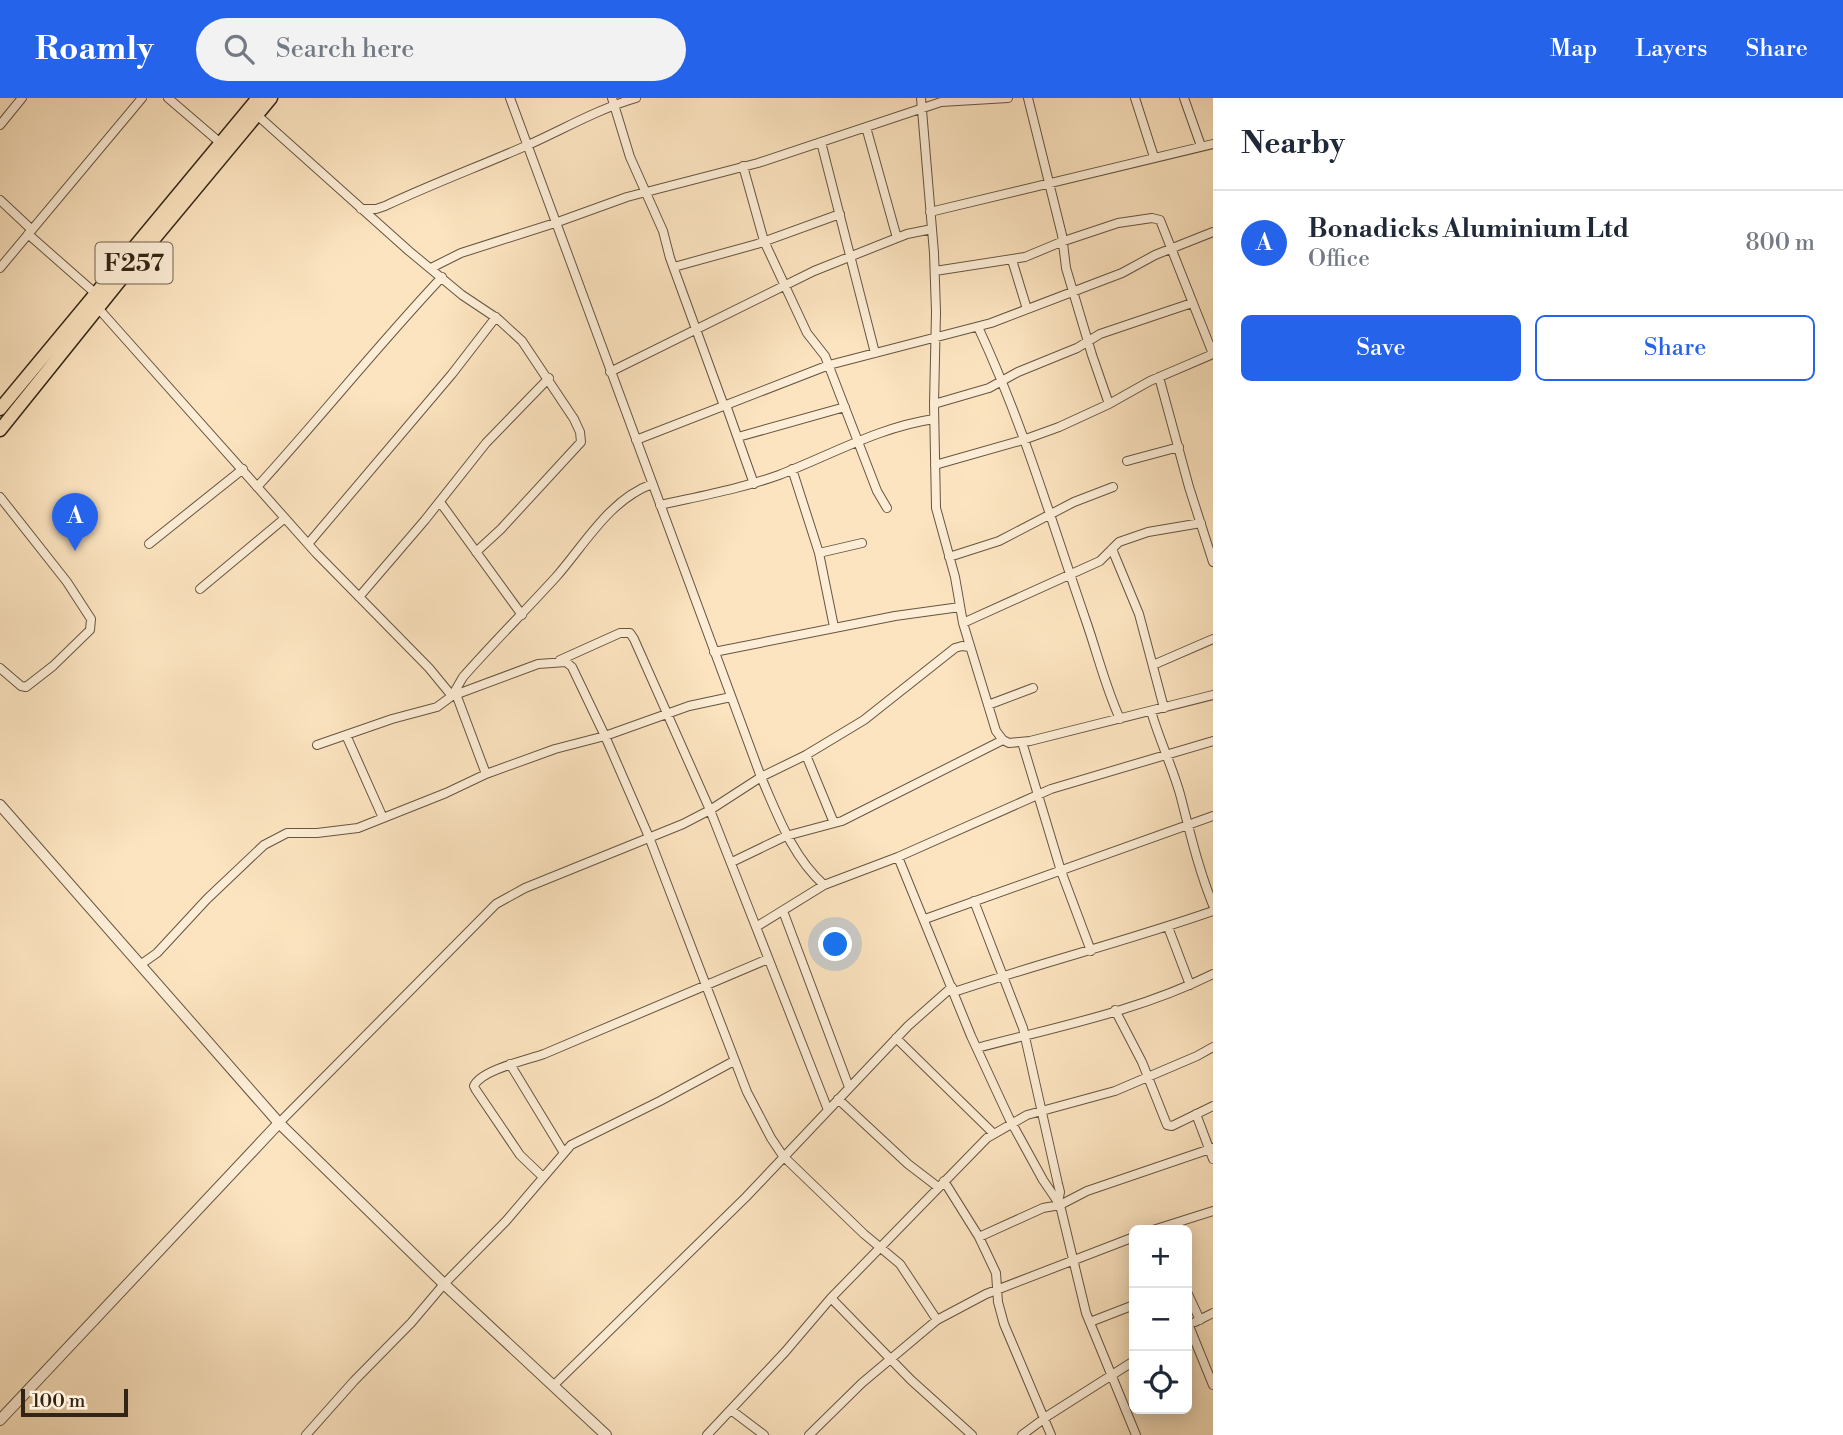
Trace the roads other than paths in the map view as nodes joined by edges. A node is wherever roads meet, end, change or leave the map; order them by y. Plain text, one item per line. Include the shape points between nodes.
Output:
1 (21, 98) edge
2 (142, 98) edge
3 (168, 98) edge
4 (258, 98) edge
5 (271, 98) edge
6 (510, 98) edge
7 (636, 98) edge
8 (920, 98) edge
9 (1008, 98) edge
10 (1028, 98) edge
11 (1135, 98) edge
12 (1184, 98) edge
13 (613, 101) edge
14 (921, 108) junction
15 (257, 115) junction
16 (0, 125) edge
17 (866, 127) junction
18 (821, 142) junction
19 (1213, 144) edge
20 (527, 146) junction
21 (1201, 146) junction
22 (225, 147) junction
23 (1154, 157) junction
24 (743, 166) junction
25 (1050, 185) junction
26 (646, 192) junction
27 (0, 200) edge
28 (361, 208) junction
29 (930, 212) junction
30 (840, 214) junction
31 (555, 223) junction
32 (932, 229) junction
33 (29, 231) junction
34 (1213, 232) edge
35 (897, 238) junction
36 (764, 241) junction
37 (1061, 242) junction
38 (1174, 250) junction
39 (851, 257) junction
40 (1012, 260) junction
41 (674, 267) junction
42 (0, 268) edge
43 (431, 268) junction
44 (935, 271) junction
45 (442, 276) junction
46 (785, 286) junction
47 (1073, 292) junction
48 (95, 293) junction
49 (1192, 303) junction
50 (98, 308) junction
51 (1027, 309) junction
52 (496, 317) junction
53 (696, 327) junction
54 (978, 327) junction
55 (936, 336) junction
56 (1087, 340) junction
57 (875, 352) junction
58 (1213, 354) edge
59 (829, 365) junction
60 (610, 372) junction
61 (1159, 377) junction
62 (549, 378) junction
63 (1003, 380) junction
64 (934, 404) junction
65 (1110, 404) junction
66 (725, 405) junction
67 (845, 407) junction
68 (0, 409) edge
69 (934, 419) junction
70 (0, 430) edge
71 (738, 437) junction
72 (636, 440) junction
73 (1023, 440) junction
74 (857, 442) junction
75 (1179, 447) junction
76 (1127, 461) dead end
77 (935, 465) junction
78 (792, 469) junction
79 (243, 470) junction
80 (652, 484) junction
81 (754, 484) junction
82 (257, 487) junction
83 (1112, 487) dead end
84 (0, 497) edge
85 (440, 502) junction
86 (660, 505) junction
87 (887, 508) dead end
88 (1051, 514) junction
89 (285, 518) junction
90 (1201, 523) junction
91 (1210, 538) edge
92 (862, 543) dead end
93 (149, 544) dead end
94 (308, 544) junction
95 (1112, 549) junction
96 (476, 552) junction
97 (819, 553) junction
98 (948, 556) junction
99 (1213, 562) edge
100 (1070, 575) junction
101 (200, 589) dead end
102 (359, 597) junction
103 (960, 607) junction
104 (522, 615) junction
105 (963, 623) junction
106 (834, 627) junction
107 (1213, 639) edge
108 (970, 647) junction
109 (714, 652) junction
110 (557, 661) junction
111 (1153, 665) junction
112 (0, 668) edge
113 (1033, 688) dead end
114 (454, 695) junction
115 (1213, 695) edge
116 (731, 697) junction
117 (988, 705) junction
118 (1164, 708) junction
119 (1151, 711) junction
120 (668, 713) junction
121 (1120, 719) junction
122 (346, 735) junction
123 (605, 736) junction
124 (1003, 740) junction
125 (1213, 741) edge
126 (1022, 742) junction
127 (317, 745) dead end
128 (1165, 754) junction
129 (806, 755) junction
130 (486, 774) junction
131 (761, 777) junction
132 (1039, 795) junction
133 (0, 805) edge
134 (710, 810) junction
135 (1213, 816) edge
136 (383, 818) junction
137 (834, 823) junction
138 (1187, 825) junction
139 (786, 836) junction
140 (649, 837) junction
141 (898, 857) junction
142 (732, 862) junction
143 (1061, 871) junction
144 (824, 885) junction
145 (974, 901) junction
146 (1213, 905) edge
147 (783, 911) junction
148 (1213, 911) edge
149 (925, 919) junction
150 (756, 927) junction
151 (1168, 927) junction
152 (1091, 951) junction
153 (768, 959) junction
154 (140, 965) junction
155 (1213, 974) edge
156 (1003, 975) junction
157 (706, 985) junction
158 (1190, 985) junction
159 (953, 989) junction
160 (1115, 1010) junction
161 (1024, 1035) junction
162 (896, 1038) junction
163 (1213, 1047) edge
164 (976, 1048) junction
165 (734, 1061) junction
166 (510, 1064) junction
167 (1147, 1076) junction
168 (849, 1087) junction
169 (838, 1099) junction
170 (1213, 1106) edge
171 (828, 1110) junction
172 (1042, 1110) junction
173 (1196, 1114) junction
174 (1011, 1122) junction
175 (279, 1123) junction
176 (994, 1134) junction
177 (1211, 1149) edge
178 (564, 1153) junction
179 (783, 1157) junction
180 (1213, 1159) edge
181 (543, 1178) junction
182 (941, 1184) junction
183 (1059, 1204) junction
184 (1213, 1211) edge
185 (1169, 1225) edge
186 (979, 1237) junction
187 (1129, 1239) edge
188 (880, 1247) junction
189 (1073, 1259) junction
190 (444, 1284) junction
191 (998, 1290) junction
192 (831, 1298) junction
193 (1192, 1303) edge
194 (1129, 1307) edge
195 (1213, 1313) edge
196 (937, 1320) junction
197 (1200, 1320) junction
198 (1090, 1322) junction
199 (1192, 1325) edge
200 (1192, 1336) edge
201 (891, 1358) junction
202 (1129, 1364) edge
203 (1112, 1376) junction
204 (554, 1385) junction
205 (1213, 1385) edge
206 (732, 1410) junction
207 (1044, 1419) junction
208 (0, 1420) edge
209 (306, 1435) edge
210 (606, 1435) edge
211 (707, 1435) edge
212 (764, 1435) edge
213 (809, 1435) edge
214 (972, 1435) edge
215 (1022, 1435) edge
216 (1051, 1435) edge
217 (1136, 1435) edge

1 - 16 street
2 - 33 street
3 - 22 street
4 - 22 main road, F257
5 - 15 main road, F257
6 - 20 street
7 - 13 street
8 - 14 street
9 - 14 street via 941,102
10 - 25 street
11 - 23 street
12 - 21 street
13 - 20 street
13 - 26 street
14 - 17 street
14 - 29 street
15 - 22 main road, F257
15 - 28 street
17 - 18 street
17 - 35 street
18 - 24 street
18 - 30 street
19 - 21 street
20 - 28 street via 376,209
20 - 31 street
21 - 23 street
22 - 48 main road, F257
22 - 50 main road, F257
23 - 25 street
24 - 26 street
24 - 36 street
25 - 29 street
25 - 37 street
26 - 31 street
26 - 41 street
27 - 33 street
28 - 43 street
29 - 32 street
30 - 36 street
30 - 39 street
31 - 43 street via 461,253
31 - 60 street
32 - 35 street
32 - 44 street
33 - 42 street
33 - 48 street
34 - 38 street
35 - 39 street
36 - 41 street
36 - 46 street
37 - 38 street via 1118,223 1152,218 1160,220
37 - 40 street
37 - 47 street
38 - 47 street
38 - 49 street
39 - 46 street
39 - 57 street
40 - 44 street
40 - 51 street
41 - 53 street
43 - 45 street
44 - 55 street
45 - 52 street
45 - 82 street
46 - 53 street
46 - 59 street via 807,333
47 - 51 street
47 - 56 street
48 - 68 main road, F257
49 - 56 street
49 - 58 street
50 - 70 main road, F257
50 - 79 street
51 - 54 street
52 - 62 street via 522,341
52 - 94 street
53 - 60 street
53 - 66 street
54 - 55 street
54 - 63 street
55 - 57 street
55 - 64 street
56 - 63 street
56 - 65 street
57 - 59 street
58 - 61 street
59 - 66 street
59 - 67 street
60 - 72 street
61 - 65 street
61 - 75 street
62 - 85 street via 486,443
62 - 96 street via 574,419 580,442
63 - 64 street
63 - 73 street
64 - 69 street
65 - 73 street
66 - 71 street
66 - 72 street
67 - 71 street
67 - 74 street
69 - 74 street via 901,424
69 - 77 street
71 - 81 street
72 - 80 street
73 - 77 street
73 - 88 street
74 - 78 street
74 - 87 street
75 - 76 street
75 - 90 street
77 - 98 street via 936,508
78 - 81 street
78 - 97 street
79 - 82 street
79 - 93 street
80 - 86 street
80 - 104 street via 636,489 615,506
81 - 86 street
82 - 89 street
83 - 88 street
84 - 112 street via 91,619 90,630 26,687
85 - 96 street
85 - 102 street
86 - 109 street
88 - 98 street via 999,541
88 - 100 street
89 - 94 street
89 - 101 street
90 - 91 street
90 - 95 street via 1148,532
91 - 99 street
92 - 97 street
94 - 102 street
95 - 100 street via 1100,561
95 - 111 street via 1139,614
96 - 104 street
97 - 106 street
98 - 103 street
100 - 105 street
100 - 121 street
102 - 114 street
103 - 105 street
103 - 106 street
104 - 114 street via 463,677
105 - 108 street
106 - 109 street
107 - 111 street
108 - 117 street
108 - 129 street via 955,648 864,720
109 - 116 street
110 - 114 street
110 - 120 street via 620,633 630,633
110 - 123 street via 572,667
111 - 118 street
113 - 117 street
114 - 122 street via 437,707
114 - 130 street
115 - 118 street
116 - 120 street
116 - 131 street
117 - 124 street
118 - 119 street
119 - 121 street
119 - 128 street
120 - 123 street
120 - 134 street
121 - 126 street
122 - 127 street
122 - 136 street
123 - 130 street via 555,748
123 - 140 street
124 - 126 street
124 - 137 street
125 - 128 street
126 - 132 street
128 - 132 street
128 - 138 street
129 - 131 street
129 - 137 street
130 - 136 street
131 - 134 street
131 - 139 street
132 - 141 street
132 - 143 street
133 - 154 street
134 - 140 street
134 - 142 street
135 - 138 street
136 - 154 street via 358,828 287,833 264,845
137 - 139 street
138 - 143 street
138 - 146 street
139 - 142 street
139 - 144 street via 810,873
140 - 157 street
140 - 175 street via 496,904
141 - 144 street
141 - 149 street
142 - 150 street
143 - 145 street
143 - 152 street
144 - 147 street
145 - 149 street
145 - 156 street
147 - 150 street
147 - 168 street
148 - 151 street
149 - 159 street
150 - 153 street
151 - 152 street
151 - 158 street
152 - 156 street
153 - 157 street
153 - 171 street
154 - 175 street
155 - 158 street
156 - 159 street
156 - 161 street
157 - 165 street
157 - 166 street
158 - 160 street
159 - 162 street
159 - 164 street
160 - 161 street
160 - 167 street
161 - 164 street
161 - 172 street
162 - 168 street
162 - 176 street
163 - 167 street
164 - 174 street
165 - 178 street
165 - 179 street
166 - 178 street
166 - 181 street via 477,1080 474,1086 520,1155
167 - 172 street via 1115,1091
167 - 173 street via 1167,1125
168 - 169 street
169 - 171 street
169 - 182 street via 908,1164
170 - 173 street
171 - 179 street
172 - 174 street
172 - 183 street
173 - 177 street
174 - 176 street
174 - 183 street
175 - 190 street
175 - 208 street
176 - 182 street
177 - 180 street
177 - 183 street
178 - 181 street
179 - 188 street
179 - 204 street
181 - 190 street
182 - 186 street
182 - 188 street
183 - 186 street
183 - 189 street
184 - 185 street
186 - 191 street via 996,1273
187 - 189 street
188 - 192 street
188 - 196 street via 900,1265
189 - 191 street
189 - 198 street
190 - 204 street
190 - 209 street
191 - 196 street
191 - 207 street via 1003,1324
192 - 201 street
192 - 206 street
193 - 197 street
194 - 198 street
195 - 197 street
196 - 201 street
197 - 199 street
198 - 203 street
200 - 205 street
201 - 213 street
201 - 214 street
202 - 203 street
203 - 207 street
203 - 217 street
204 - 210 street
206 - 211 street
206 - 212 street
207 - 215 street
207 - 216 street

